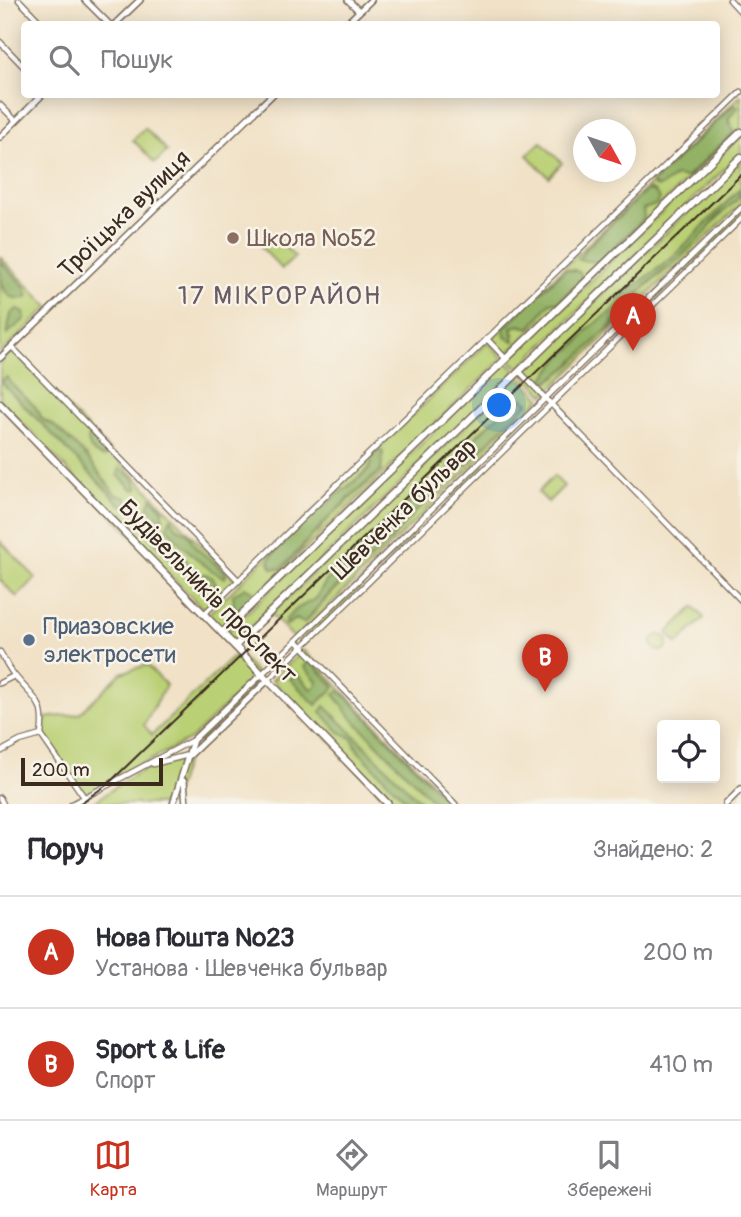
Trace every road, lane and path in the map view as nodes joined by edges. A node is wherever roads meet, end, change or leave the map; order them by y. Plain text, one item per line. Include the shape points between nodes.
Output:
1 (19, 0) edge
2 (85, 0) edge
3 (140, 0) edge
4 (348, 0) edge
5 (371, 0) edge
6 (730, 0) edge
7 (359, 11) junction
8 (741, 12) edge
9 (40, 21) edge
10 (106, 21) edge
11 (118, 21) edge
12 (349, 21) edge
13 (0, 42) edge
14 (21, 64) edge
15 (741, 92) edge
16 (39, 98) edge
17 (269, 98) edge
18 (0, 105) edge
19 (16, 121) junction
20 (741, 132) edge
21 (0, 137) edge
22 (741, 157) edge
23 (741, 208) edge
24 (741, 219) edge
25 (608, 336) junction
26 (487, 339) junction
27 (614, 342) junction
28 (12, 346) junction
29 (0, 358) edge
30 (506, 359) junction
31 (519, 372) junction
32 (545, 398) junction
33 (0, 404) edge
34 (551, 404) junction
35 (480, 461) junction
36 (486, 466) junction
37 (239, 581) junction
38 (741, 600) edge
39 (204, 614) junction
40 (222, 633) junction
41 (297, 640) junction
42 (235, 646) junction
43 (303, 646) junction
44 (0, 652) edge
45 (14, 676) junction
46 (265, 677) junction
47 (0, 683) edge
48 (41, 735) junction
49 (193, 740) junction
50 (0, 752) edge
51 (190, 755) junction
52 (145, 765) junction
53 (184, 778) junction
54 (741, 789) edge
55 (84, 797) junction
56 (0, 798) edge
57 (3, 804) edge
58 (72, 804) edge
59 (173, 804) edge
60 (186, 804) edge
61 (388, 804) edge
62 (455, 804) edge
63 (726, 804) edge

1 - 9 street
2 - 10 street
3 - 11 street
4 - 7 street
5 - 7 street
6 - 8 street
7 - 12 street
13 - 14 street
15 - 26 street
16 - 19 street
17 - 28 street, Троїцька вулиця
18 - 19 street
19 - 21 street
20 - 30 main road, Шевченка бульвар
22 - 31 main road, Шевченка бульвар
23 - 25 street, Шевченка бульвар
24 - 27 street, Шевченка бульвар
25 - 27 street
25 - 32 street, Шевченка бульвар
26 - 30 street
26 - 37 street
27 - 34 street, Шевченка бульвар
28 - 29 street, Троїцька вулиця
28 - 37 street
30 - 31 main road
30 - 40 main road, Шевченка бульвар
31 - 32 street
31 - 42 main road, Шевченка бульвар
32 - 34 street
32 - 35 street, Шевченка бульвар
33 - 39 main road, Будівельників проспект
34 - 36 street, Шевченка бульвар
34 - 38 street
35 - 36 street
35 - 41 street, Шевченка бульвар
36 - 43 street, Шевченка бульвар
37 - 39 street
39 - 40 main road, Будівельників проспект
40 - 42 main road, Будівельників проспект
41 - 43 street
41 - 46 street, Шевченка бульвар
42 - 46 main road, Будівельників проспект
43 - 46 street, Шевченка бульвар
43 - 62 street
44 - 45 street
45 - 47 street
45 - 48 street via 42,709
46 - 49 street, Шевченка бульвар
46 - 51 street, Шевченка бульвар
46 - 61 main road, Будівельників проспект
48 - 50 street
48 - 55 street
49 - 51 street
49 - 52 street, Шевченка бульвар
51 - 52 street, Шевченка бульвар
51 - 53 street
52 - 55 street, Шевченка бульвар
53 - 59 street
53 - 60 street
54 - 63 street
55 - 58 street, Шевченка бульвар
56 - 57 street

